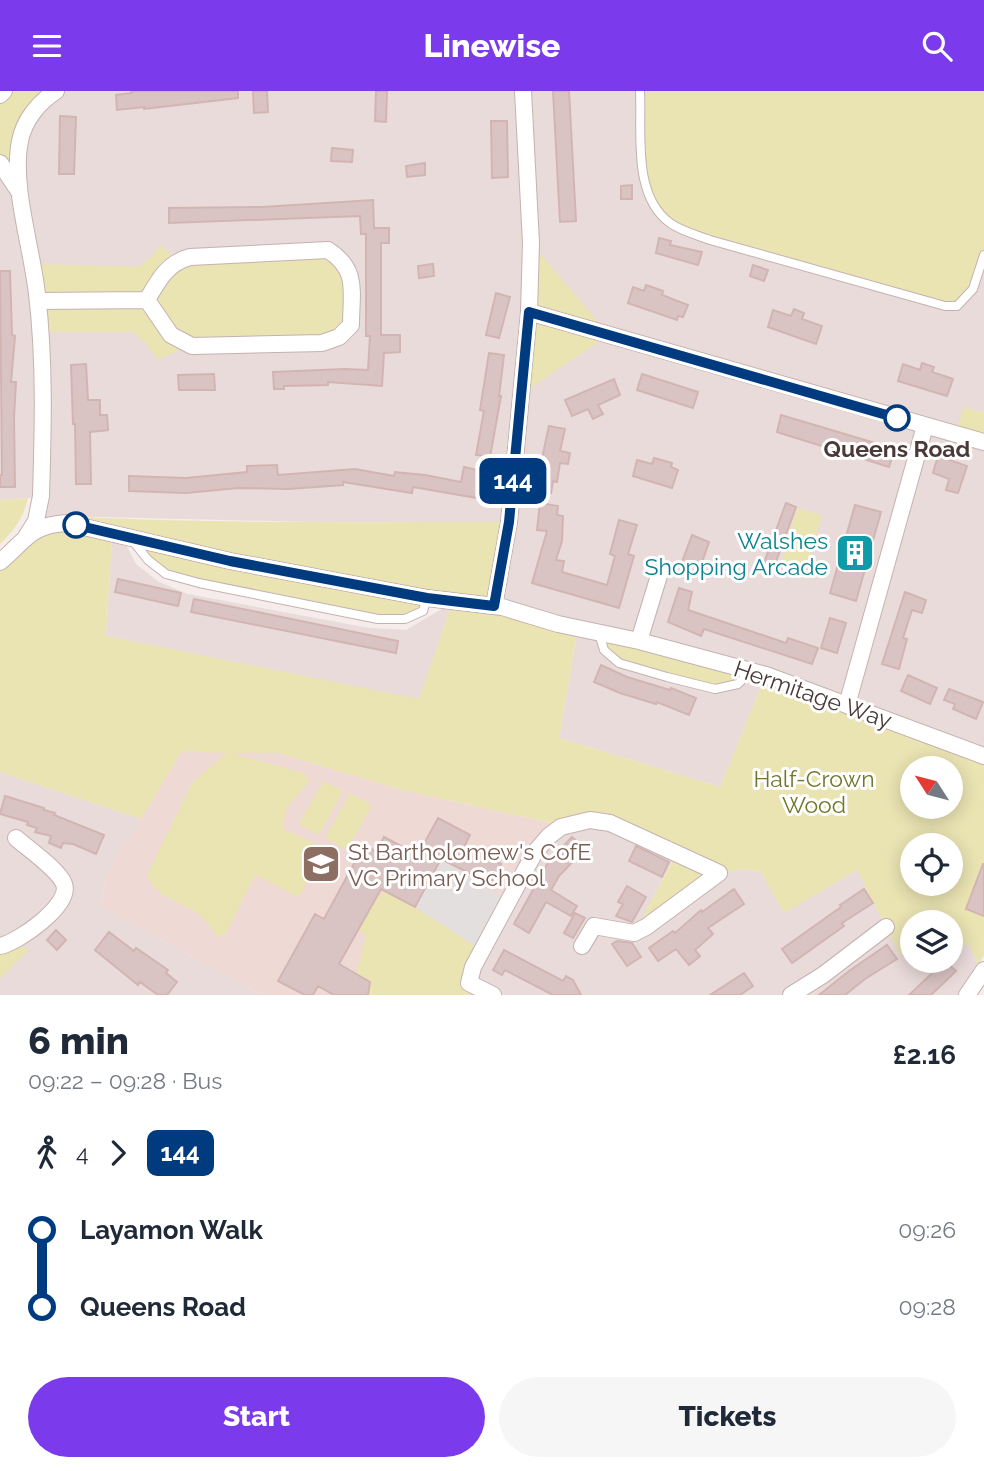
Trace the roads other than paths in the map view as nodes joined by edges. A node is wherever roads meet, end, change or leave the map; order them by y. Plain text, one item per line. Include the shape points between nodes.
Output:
1 (4, 91) edge
2 (57, 91) edge
3 (523, 91) edge
4 (640, 91) edge
5 (0, 95) edge
6 (0, 163) edge
7 (20, 195) junction
8 (984, 255) edge
9 (147, 300) junction
10 (38, 301) junction
11 (529, 312) junction
12 (925, 426) junction
13 (984, 442) edge
14 (27, 535) junction
15 (131, 538) junction
16 (0, 562) edge
17 (661, 569) dead end
18 (427, 598) junction
19 (494, 606) junction
20 (599, 633) junction
21 (639, 641) junction
22 (751, 671) junction
23 (847, 705) junction
24 (984, 756) edge
25 (16, 838) dead end
26 (886, 927) dead end
27 (0, 946) edge
28 (582, 946) dead end
29 (984, 970) edge
30 (493, 995) edge
31 (791, 995) edge
32 (967, 995) edge

1 - 5 street
2 - 7 street via 34,110 20,138
3 - 11 street via 531,243
4 - 8 lane via 644,184 655,209 673,225 722,244 945,306 957,306 973,289
6 - 7 street
7 - 10 street
9 - 9 street via 176,260 328,250 342,259 351,276 351,325 339,337 322,343 192,346 172,335
9 - 10 street
10 - 14 street via 41,496 36,521
11 - 12 street
11 - 19 street via 509,522
12 - 13 street
12 - 23 street
14 - 15 street, Hermitage Way via 42,526 67,523
14 - 16 street, Hermitage Way
15 - 18 street, Hermitage Way
15 - 18 lane via 166,574 200,583 378,619 405,619 423,611
17 - 21 street
18 - 19 street, Hermitage Way
19 - 20 street, Hermitage Way
20 - 21 street, Hermitage Way
20 - 22 lane via 604,650 619,663 667,677 715,689 738,684
21 - 22 street, Hermitage Way
22 - 23 street, Hermitage Way
23 - 24 street, Hermitage Way
25 - 27 street via 57,874 65,889 53,910 30,933
26 - 31 street
28 - 30 street via 594,926 634,933 646,927 719,873 610,823 590,820 561,827 535,852 473,967 468,983
29 - 32 street

